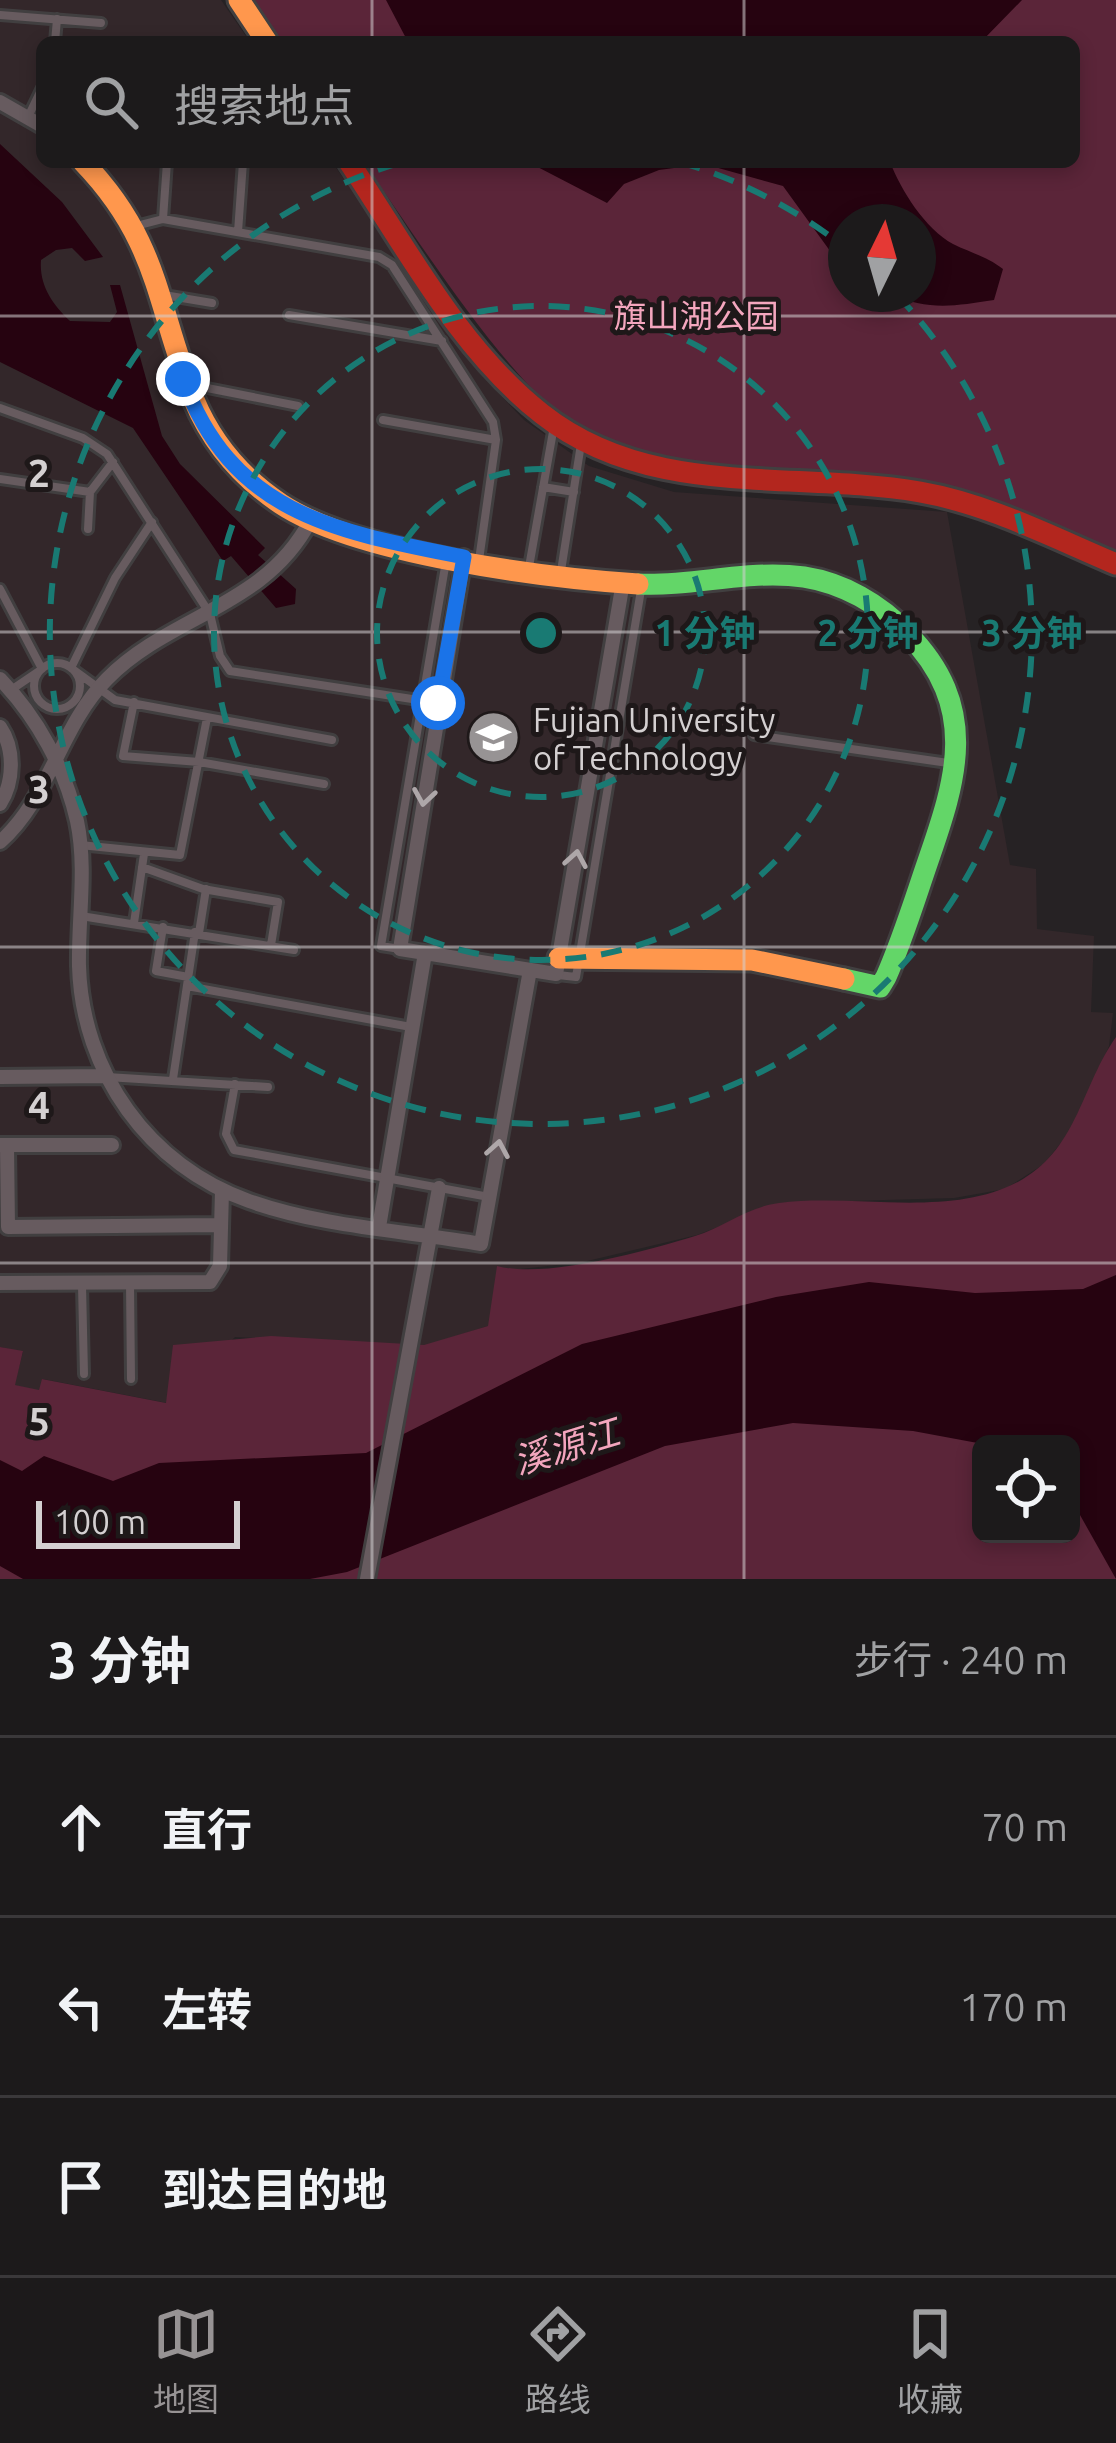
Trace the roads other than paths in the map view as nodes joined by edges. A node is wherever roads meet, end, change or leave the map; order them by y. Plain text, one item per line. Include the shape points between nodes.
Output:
1 (239, 0) edge
2 (0, 15) edge
3 (57, 19) junction
4 (101, 23) dead end
5 (56, 36) edge
6 (263, 36) edge
7 (36, 100) edge
8 (0, 102) edge
9 (28, 116) junction
10 (36, 122) edge
11 (88, 168) edge
12 (167, 168) edge
13 (243, 168) edge
14 (354, 168) edge
15 (163, 219) junction
16 (134, 226) junction
17 (238, 232) junction
18 (163, 295) junction
19 (212, 303) dead end
20 (290, 315) dead end
21 (444, 341) junction
22 (185, 383) junction
23 (298, 406) dead end
24 (0, 408) edge
25 (382, 420) dead end
26 (554, 424) junction
27 (496, 440) junction
28 (582, 441) junction
29 (113, 462) junction
30 (0, 479) edge
31 (543, 487) junction
32 (90, 492) junction
33 (574, 492) junction
34 (310, 521) junction
35 (152, 522) junction
36 (88, 529) dead end
37 (464, 557) junction
38 (1116, 564) edge
39 (529, 567) junction
40 (561, 572) junction
41 (633, 583) junction
42 (0, 589) edge
43 (210, 614) junction
44 (71, 668) junction
45 (42, 669) junction
46 (5, 684) edge
47 (97, 689) junction
48 (421, 701) junction
49 (134, 703) junction
50 (438, 703) junction
51 (207, 718) junction
52 (0, 728) edge
53 (754, 735) dead end
54 (332, 740) dead end
55 (53, 760) junction
56 (199, 762) junction
57 (959, 764) junction
58 (323, 784) dead end
59 (0, 804) edge
60 (1, 840) edge
61 (80, 845) junction
62 (144, 854) junction
63 (142, 868) junction
64 (206, 889) junction
65 (80, 916) junction
66 (134, 923) junction
67 (163, 927) junction
68 (197, 933) junction
69 (271, 945) junction
70 (400, 949) junction
71 (294, 950) dead end
72 (425, 953) junction
73 (565, 964) junction
74 (530, 970) junction
75 (188, 982) junction
76 (412, 1028) junction
77 (106, 1076) junction
78 (0, 1077) edge
79 (173, 1080) junction
80 (235, 1084) junction
81 (268, 1087) dead end
82 (3, 1145) edge
83 (112, 1145) dead end
84 (387, 1178) junction
85 (439, 1188) junction
86 (222, 1191) junction
87 (490, 1197) junction
88 (221, 1226) junction
89 (379, 1227) junction
90 (431, 1236) junction
91 (0, 1283) edge
92 (82, 1283) junction
93 (130, 1283) junction
94 (84, 1374) dead end
95 (131, 1379) dead end
96 (367, 1579) edge

1 - 6 street
2 - 3 lane
3 - 4 lane
3 - 5 lane
7 - 9 lane
8 - 9 street
9 - 10 street
11 - 16 street
12 - 15 lane
13 - 17 lane
14 - 26 street via 502,374
15 - 16 lane
15 - 17 lane
16 - 18 street
17 - 21 lane via 384,259
18 - 19 lane
18 - 22 street
20 - 21 lane
21 - 27 lane
22 - 23 lane
22 - 34 street via 229,459
24 - 29 lane via 93,442
25 - 27 lane
26 - 28 street
26 - 31 lane
27 - 37 lane
28 - 33 lane
28 - 38 street via 673,474 938,496
29 - 32 lane
29 - 35 lane
30 - 32 lane
31 - 33 lane
31 - 39 lane
32 - 36 lane
33 - 40 lane
34 - 37 street
34 - 43 street via 266,578
35 - 43 lane
35 - 44 lane
37 - 39 street
37 - 48 lane
37 - 50 street
39 - 40 street
40 - 41 street
41 - 57 street via 782,574 854,592 911,634 938,670 953,707
41 - 73 street
42 - 45 lane
43 - 47 street via 154,640
43 - 48 lane via 230,671
44 - 45 lane
44 - 45 lane via 80,689 59,710 35,695
44 - 47 lane
45 - 46 lane
46 - 55 street via 38,725
47 - 49 lane
47 - 55 street
48 - 50 lane
48 - 70 lane via 381,946
49 - 51 lane
49 - 56 lane via 123,756
50 -> 70 street
51 - 54 lane
51 - 56 lane
52 - 59 street via 10,783
53 - 57 lane
55 - 60 street via 32,804
55 - 61 street
56 - 58 lane
56 - 62 lane via 183,851 175,858
57 - 73 street via 891,975 880,987 752,960
61 - 62 lane
61 - 65 street
62 - 63 lane
63 - 64 lane
63 - 66 lane
64 - 68 lane
64 - 69 lane via 278,902
65 - 66 lane
65 - 77 street via 83,1006
66 - 67 lane
67 - 68 lane
67 - 75 lane via 156,971
68 - 69 lane
68 - 75 lane
69 - 71 lane
70 - 72 street
72 - 74 street
72 - 76 street
73 - 74 street
87 -> 74 street
75 - 76 lane
75 - 79 lane
76 - 84 street
77 - 78 street
77 - 79 lane
77 - 86 street via 160,1148
79 - 80 lane
80 - 81 lane
80 - 84 lane via 226,1135 234,1150
82 - 83 street
82 - 88 street via 8,1227
84 - 85 lane
84 - 89 street
85 - 87 lane
85 - 90 street
86 - 88 street
86 - 89 street via 285,1212
87 - 90 street via 482,1244
88 - 93 street via 220,1266 210,1282
89 - 90 street
90 - 96 street
91 - 92 street
92 - 93 street
92 - 94 lane
93 - 95 lane

